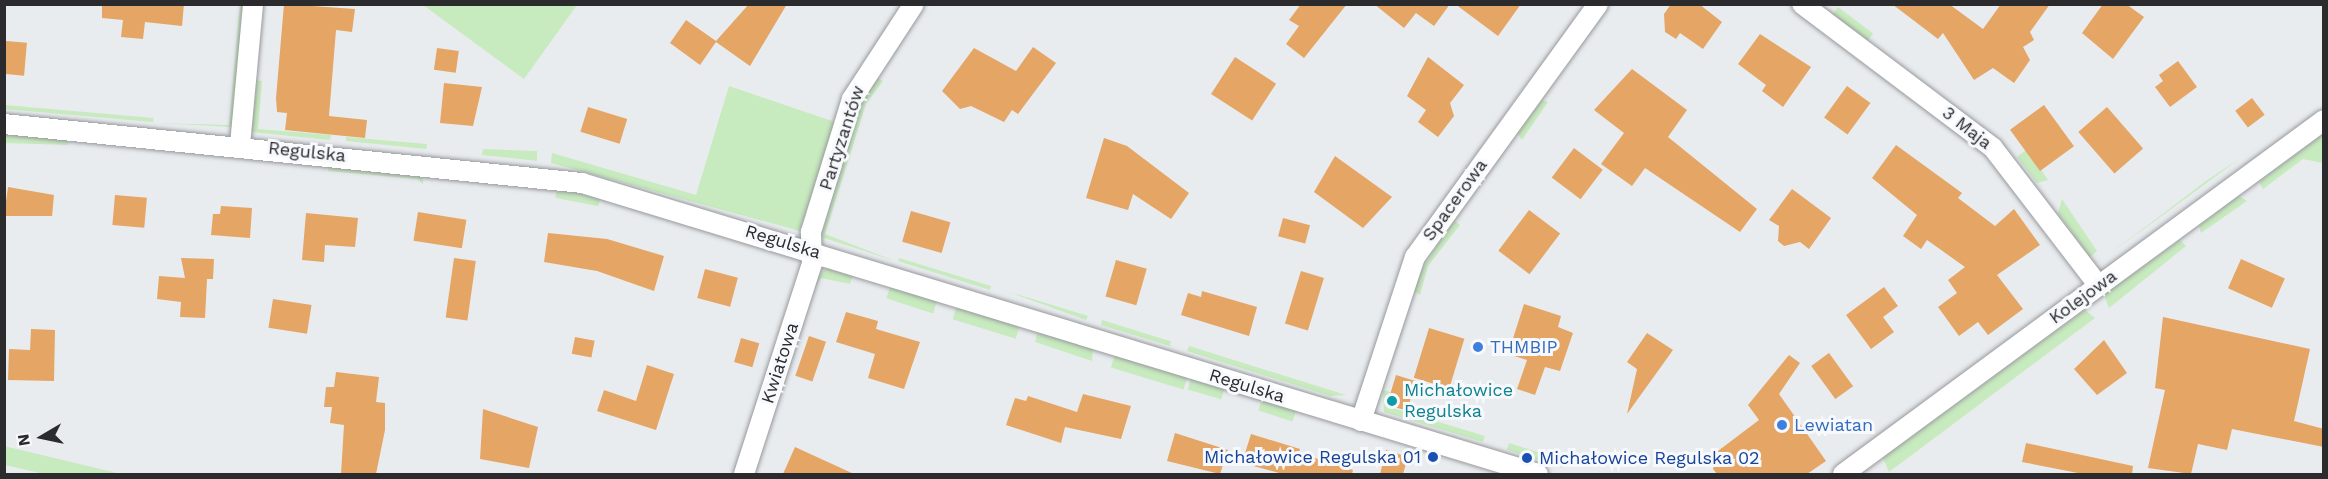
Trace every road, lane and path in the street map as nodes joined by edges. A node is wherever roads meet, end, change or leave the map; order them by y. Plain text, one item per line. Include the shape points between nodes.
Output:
1 (253, 4) edge
2 (914, 4) edge
3 (1599, 4) edge
4 (1802, 4) edge
5 (2324, 120) edge
6 (4, 124) edge
7 (240, 146) junction
8 (812, 251) junction
9 (2098, 285) junction
10 (1361, 421) junction
11 (744, 474) edge
12 (1538, 474) edge
13 (1843, 474) edge

1 - 7 street
2 - 8 street, Partyzantów via 855,91 811,232
3 - 10 street, Spacerowa via 1415,257
4 - 9 street, 3 Maja via 1993,148
5 - 9 street, Kolejowa
6 - 7 street, Regulska
7 - 8 street, Regulska via 574,181
8 - 10 street, Regulska
8 - 11 street, Kwiatowa
9 - 13 street, Kolejowa
10 - 12 street, Regulska

